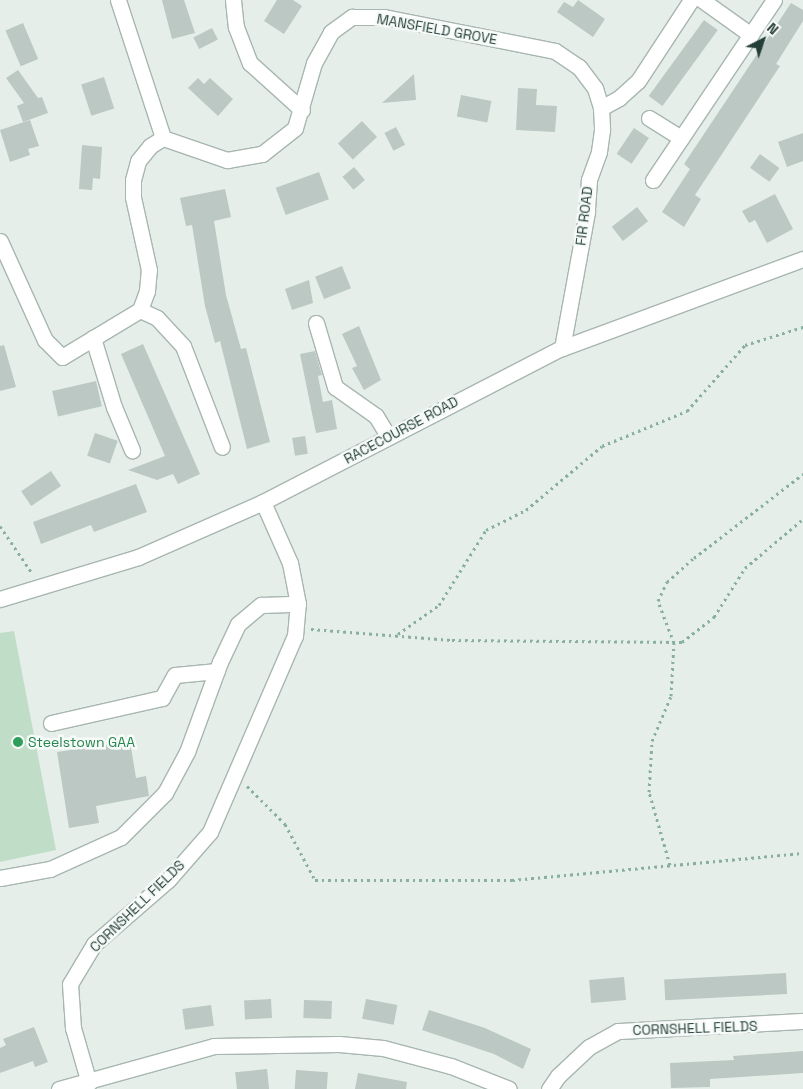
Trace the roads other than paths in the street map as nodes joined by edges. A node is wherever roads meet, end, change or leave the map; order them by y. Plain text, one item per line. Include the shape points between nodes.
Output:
1 (118, 0) edge
2 (232, 0) edge
3 (690, 0) edge
4 (702, 0) edge
5 (774, 0) edge
6 (751, 36) junction
7 (601, 108) junction
8 (302, 110) junction
9 (649, 118) dead end
10 (162, 138) junction
11 (681, 138) junction
12 (653, 180) dead end
13 (0, 241) edge
14 (803, 259) edge
15 (140, 310) junction
16 (316, 322) dead end
17 (93, 338) junction
18 (562, 348) junction
19 (388, 436) junction
20 (222, 447) dead end
21 (132, 450) dead end
22 (262, 502) junction
23 (0, 600) edge
24 (298, 604) junction
25 (217, 671) junction
26 (51, 723) dead end
27 (0, 878) edge
28 (803, 1021) edge
29 (89, 1083) junction
30 (59, 1089) edge
31 (509, 1089) edge
32 (549, 1089) edge

1 - 10 street
2 - 8 street via 236,27 250,63
3 - 7 street via 638,81 619,98
4 - 6 street
5 - 6 street
6 - 11 street
7 - 8 street, MANSFIELD GROVE via 594,88 579,68 555,51 384,17 352,17 331,32 314,63
7 - 18 street, FIR ROAD via 599,152 589,180 587,212
8 - 10 street, MANSFIELD GROVE via 295,128 262,154 228,160
9 - 11 street
10 - 15 street via 150,146 138,161 133,180 133,197 149,270 147,291
11 - 12 street
13 - 17 street via 45,340 62,357
14 - 18 street, RACECOURSE ROAD
15 - 17 street
15 - 20 street via 157,318 183,346
16 - 19 street via 335,387 376,416
17 - 21 street via 114,407
18 - 19 street, RACECOURSE ROAD
19 - 22 street, RACECOURSE ROAD
22 - 23 street, RACECOURSE ROAD via 138,557
22 - 24 street, CORNSHELL FIELDS via 290,562
24 - 25 street via 261,606 238,624
24 - 29 street, CORNSHELL FIELDS via 295,636 210,832 168,880 94,944 70,984 73,1028
25 - 26 street via 175,675 162,698
25 - 27 street via 187,752 165,793 121,837 50,869
28 - 32 street, CORNSHELL FIELDS via 618,1031 589,1047
29 - 30 street
29 - 31 street via 214,1046 339,1044 383,1048 451,1066

